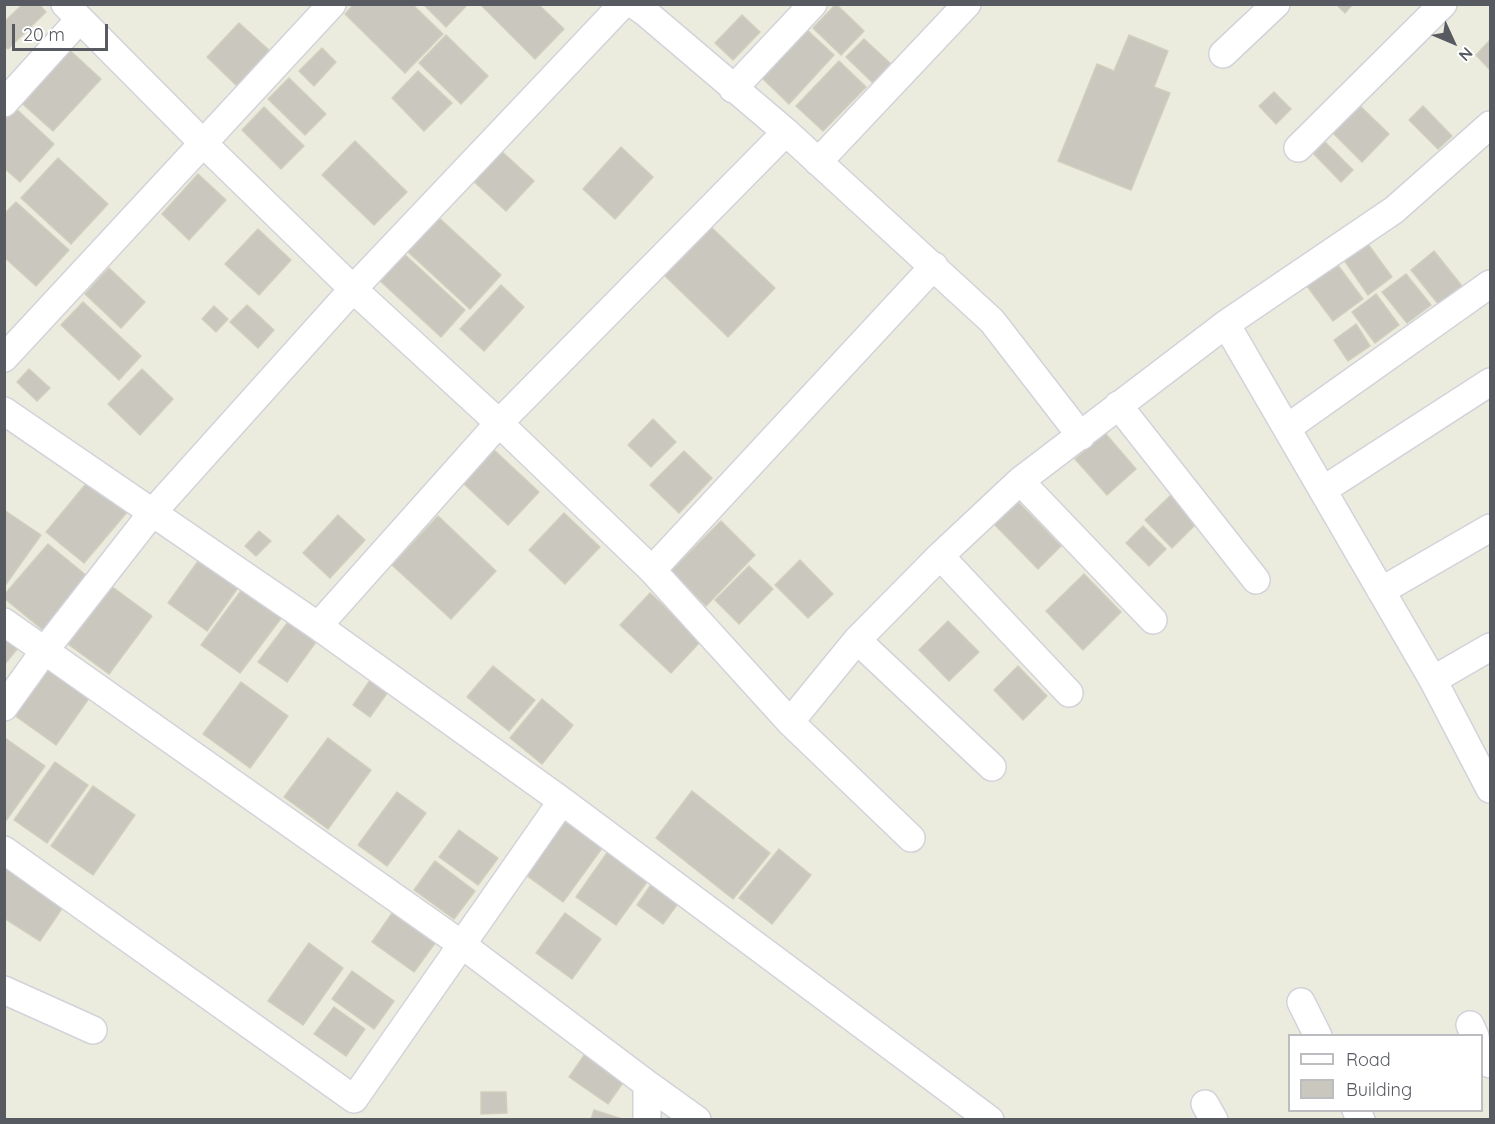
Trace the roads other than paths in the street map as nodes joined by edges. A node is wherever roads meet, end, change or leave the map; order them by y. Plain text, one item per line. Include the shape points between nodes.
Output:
1 (332, 4) edge
2 (813, 4) edge
3 (967, 4) edge
4 (1276, 4) edge
5 (1443, 4) edge
6 (639, 7) edge
7 (72, 12) edge
8 (1223, 54) dead end
9 (733, 89) junction
10 (4, 103) edge
11 (1491, 125) edge
12 (786, 132) junction
13 (203, 143) junction
14 (1298, 148) dead end
15 (818, 162) junction
16 (934, 266) junction
17 (1491, 284) edge
18 (353, 289) junction
19 (1226, 324) junction
20 (4, 358) edge
21 (1491, 382) edge
22 (1118, 405) junction
23 (4, 411) edge
24 (499, 423) junction
25 (1287, 428) junction
26 (1080, 436) junction
27 (1020, 481) junction
28 (1323, 490) junction
29 (152, 513) junction
30 (1490, 530) edge
31 (939, 556) junction
32 (652, 570) junction
33 (1256, 580) dead end
34 (1381, 591) junction
35 (1153, 620) dead end
36 (4, 622) edge
37 (318, 626) junction
38 (857, 640) junction
39 (1491, 647) edge
40 (45, 650) junction
41 (1433, 680) junction
42 (1069, 693) dead end
43 (4, 707) edge
44 (790, 722) junction
45 (992, 767) dead end
46 (1491, 789) edge
47 (562, 801) junction
48 (911, 838) dead end
49 (4, 850) edge
50 (461, 944) junction
51 (4, 990) edge
52 (1301, 1002) dead end
53 (93, 1030) dead end
54 (1317, 1034) edge
55 (1483, 1050) edge
56 (1491, 1064) edge
57 (647, 1084) junction
58 (647, 1119) edge
59 (697, 1119) edge
60 (990, 1119) edge

1 - 13 street
2 - 9 street
3 - 15 street
4 - 8 street
5 - 14 street
6 - 9 street
6 - 18 street
7 - 10 street
7 - 13 street
9 - 12 street
11 - 19 street via 1394,210
12 - 15 street
12 - 24 street
13 - 18 street
13 - 20 street
15 - 16 street
16 - 26 street via 992,321
16 - 32 street
17 - 25 street
18 - 24 street
18 - 29 street
19 - 22 street
19 - 25 street
21 - 28 street
22 - 26 street
22 - 33 street
23 - 29 street
24 - 32 street
24 - 37 street
25 - 28 street
26 - 27 street
27 - 31 street
27 - 35 street
28 - 34 street
29 - 37 street
29 - 40 street
30 - 34 street
31 - 38 street
31 - 42 street
32 - 44 street
34 - 41 street
36 - 40 street
37 - 47 street
38 - 44 street
38 - 45 street
39 - 41 street
40 - 43 street
40 - 50 street
41 - 46 street
44 - 48 street
47 - 50 street
47 - 60 street
49 - 50 street via 354,1099
50 - 57 street
51 - 53 street
52 - 54 street
55 - 56 street
57 - 58 street
57 - 59 street

